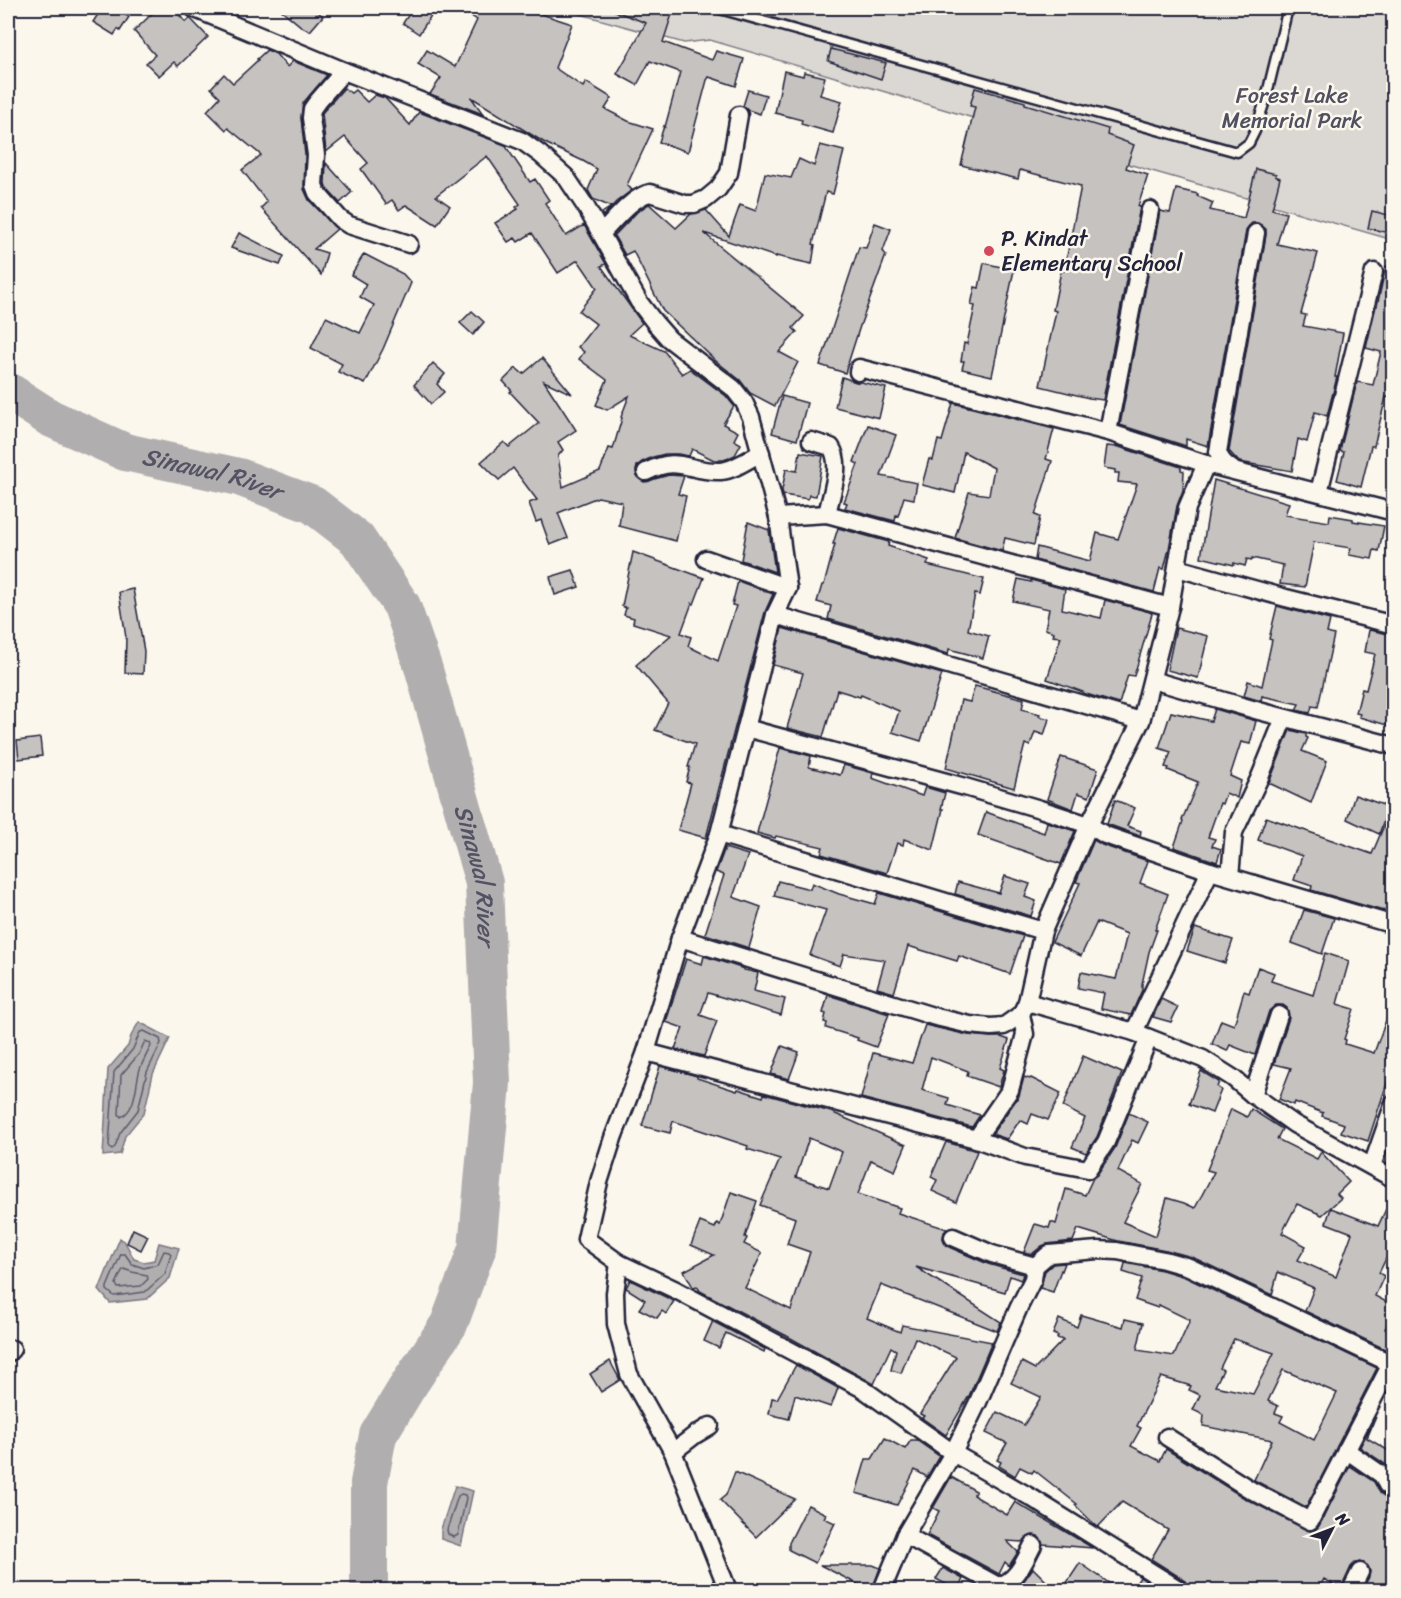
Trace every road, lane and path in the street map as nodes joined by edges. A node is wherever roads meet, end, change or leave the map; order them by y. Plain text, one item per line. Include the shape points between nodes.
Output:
1 (193, 8) edge
2 (716, 8) edge
3 (1288, 8) edge
4 (344, 71) junction
5 (739, 115) dead end
6 (1150, 210) dead end
7 (1256, 233) dead end
8 (601, 234) junction
9 (409, 244) dead end
10 (1374, 272) dead end
11 (858, 372) dead end
12 (1108, 432) junction
13 (811, 441) dead end
14 (761, 453) junction
15 (1206, 464) junction
16 (1232, 469) junction
17 (646, 471) dead end
18 (1319, 492) junction
19 (1394, 512) edge
20 (827, 514) junction
21 (778, 517) junction
22 (706, 558) dead end
23 (1177, 568) junction
24 (788, 588) junction
25 (1170, 607) junction
26 (775, 615) junction
27 (1394, 625) edge
28 (1152, 680) junction
29 (1284, 718) junction
30 (1142, 721) junction
31 (746, 728) junction
32 (1394, 746) edge
33 (1089, 825) junction
34 (719, 834) junction
35 (1210, 871) junction
36 (1230, 876) junction
37 (1394, 925) edge
38 (1043, 931) junction
39 (680, 938) junction
40 (1024, 1008) junction
41 (1279, 1015) dead end
42 (1142, 1035) junction
43 (646, 1052) junction
44 (1253, 1095) junction
45 (1394, 1103) edge
46 (976, 1139) junction
47 (1372, 1166) junction
48 (1394, 1179) edge
49 (953, 1237) dead end
50 (619, 1263) junction
51 (1035, 1266) junction
52 (1392, 1365) edge
53 (710, 1426) dead end
54 (1167, 1437) dead end
55 (1346, 1450) junction
56 (673, 1452) junction
57 (953, 1454) junction
58 (1394, 1491) edge
59 (905, 1535) junction
60 (1033, 1545) dead end
61 (1360, 1572) dead end
62 (997, 1588) edge
63 (728, 1590) edge
64 (882, 1590) edge
65 (1180, 1590) edge
66 (1351, 1590) edge

1 - 4 street
2 - 3 lane via 1237,152 1255,131
4 - 8 street via 522,141 566,177
4 - 9 street via 312,109 317,193 349,225
5 - 8 street via 729,173 718,189 694,204 644,194
6 - 12 street
7 - 16 street via 1218,452
8 - 14 street via 655,323 669,339 733,388 744,402
10 - 18 street
11 - 12 street via 859,368
12 - 15 street
13 - 20 street via 831,447 836,454
14 - 17 street via 724,471 671,463
14 - 21 street
15 - 16 street
15 - 23 street via 1187,508
16 - 18 street
18 - 19 street
20 - 21 street
20 - 25 street
21 - 24 street
22 - 24 street
23 - 25 street
23 - 27 street
24 - 26 street
25 - 28 street
26 - 30 street
26 - 31 street
28 - 29 street
28 - 30 street
29 - 32 street
29 - 36 street via 1233,832
30 - 33 street
31 - 33 street
31 - 34 street
33 - 35 street via 1105,835
33 - 38 street
34 - 38 street
34 - 39 street
35 - 36 street
35 - 42 street
36 - 37 street
38 - 40 street
39 - 40 street via 970,1025 1004,1026
39 - 43 street
40 - 42 street
40 - 46 street via 1025,1034 1010,1090
41 - 44 street
42 - 44 street via 1203,1059
42 - 46 street via 1106,1142 1088,1169 1025,1157
43 - 46 street
43 - 50 street via 613,1138 586,1239
44 - 47 street via 1294,1124
45 - 47 street
47 - 48 street
49 - 51 street via 992,1254
50 - 56 street via 616,1324 622,1351 629,1374
50 - 57 street via 863,1389
51 - 52 street via 1049,1254 1098,1250 1164,1260 1189,1267
51 - 57 street via 1033,1279
52 - 55 street
53 - 56 street
54 - 55 street via 1261,1496 1310,1521
55 - 58 street via 1382,1475
56 - 63 street
57 - 59 street
57 - 65 street
59 - 62 street
59 - 64 street
60 - 62 street via 1014,1578
61 - 66 street

